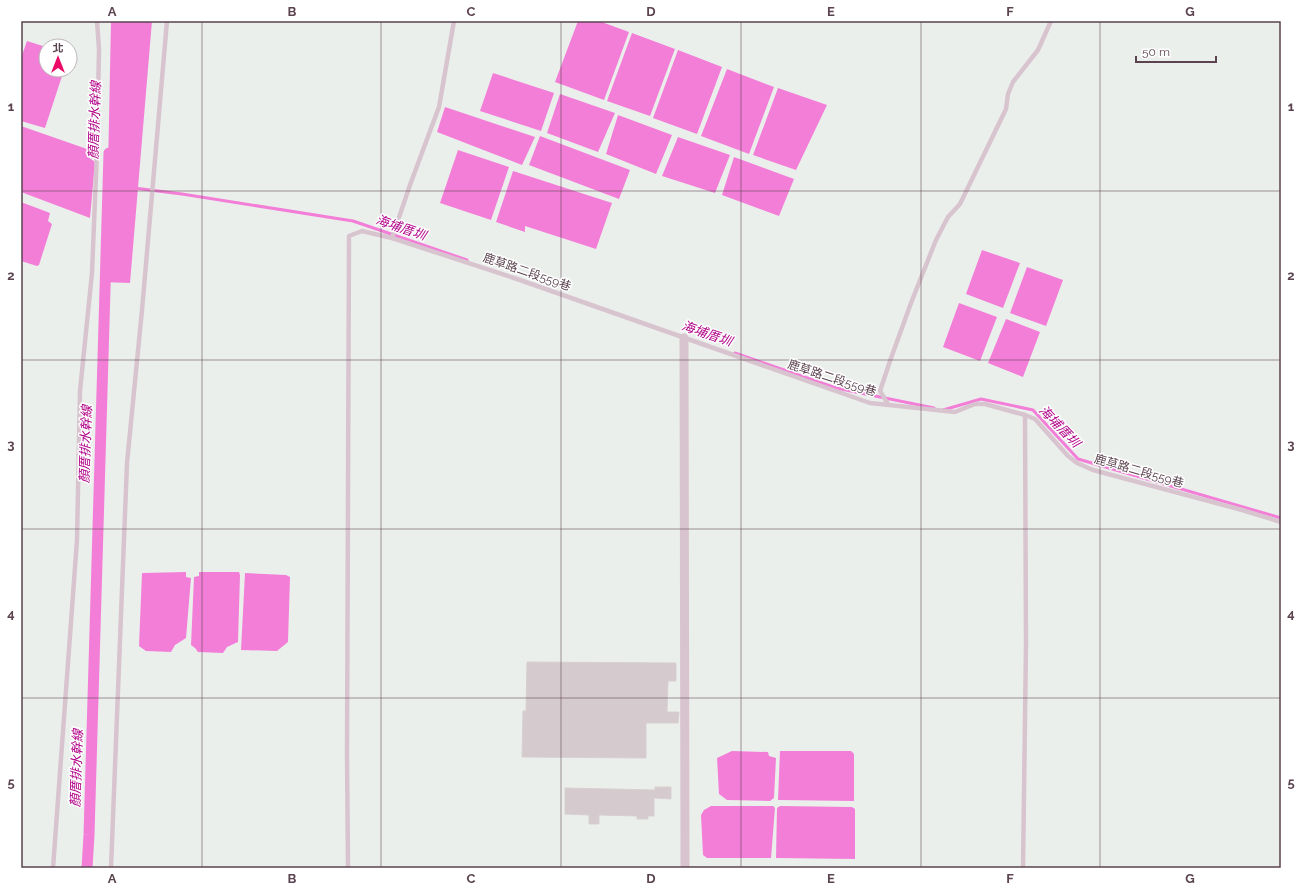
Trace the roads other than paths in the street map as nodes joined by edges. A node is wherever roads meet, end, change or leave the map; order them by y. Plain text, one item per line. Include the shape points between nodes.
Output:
1 (97, 21) edge
2 (167, 21) edge
3 (454, 21) edge
4 (1051, 21) edge
5 (392, 238) junction
6 (684, 338) junction
7 (888, 404) junction
8 (1025, 415) junction
9 (1281, 522) edge
10 (53, 868) edge
11 (111, 868) edge
12 (348, 868) edge
13 (685, 868) edge
14 (1023, 868) edge

1 - 10 lane via 99,65 92,266 80,390 77,540
2 - 11 lane via 127,463
3 - 5 lane via 439,107
4 - 7 lane via 1038,50 1013,82 1006,109 960,204 948,217 936,240 880,391
5 - 6 lane, 鹿草路二段559巷
5 - 12 lane, 鹿草路二段559巷 via 362,231 349,236
6 - 7 lane, 鹿草路二段559巷 via 870,403
6 - 13 street
7 - 8 lane, 鹿草路二段559巷 via 955,412 975,404 985,404
8 - 9 lane, 鹿草路二段559巷 via 1035,419 1077,463
8 - 14 lane

